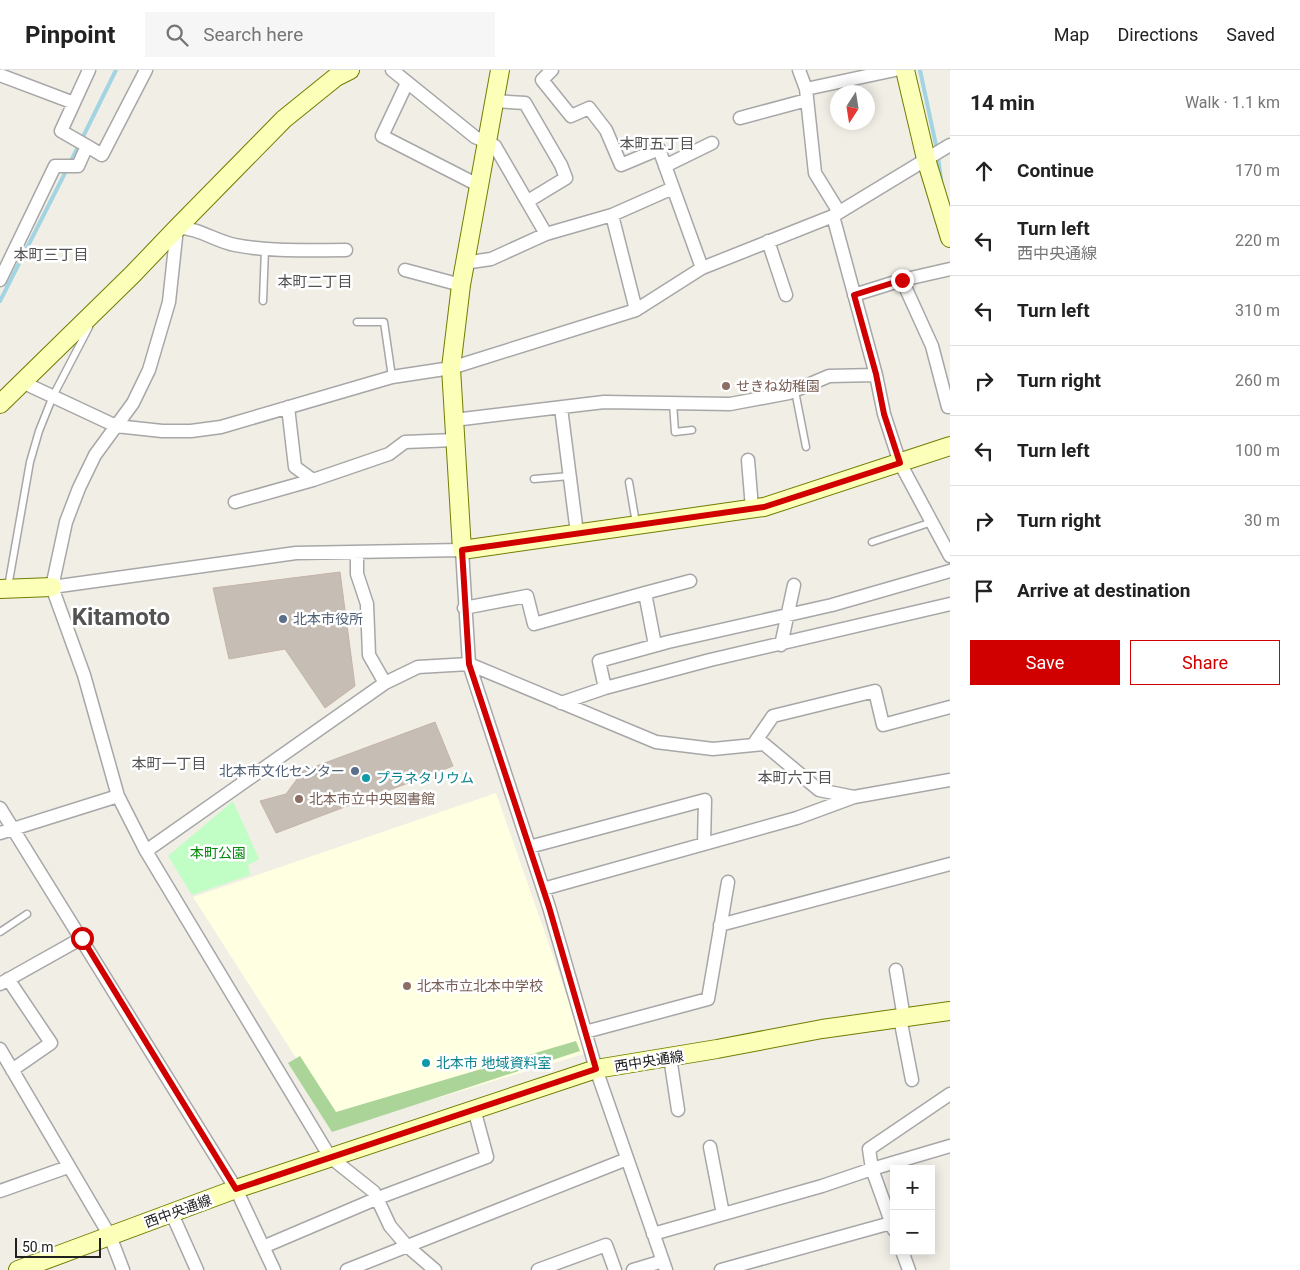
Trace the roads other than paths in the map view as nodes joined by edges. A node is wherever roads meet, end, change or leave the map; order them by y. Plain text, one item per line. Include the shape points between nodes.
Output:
1 (88, 70) edge
2 (146, 70) edge
3 (350, 70) edge
4 (392, 70) edge
5 (500, 70) edge
6 (552, 70) edge
7 (799, 70) edge
8 (895, 70) edge
9 (905, 70) edge
10 (0, 75) edge
11 (852, 75) edge
12 (407, 82) junction
13 (806, 95) junction
14 (494, 101) junction
15 (74, 103) junction
16 (740, 118) dead end
17 (486, 143) junction
18 (712, 143) dead end
19 (950, 145) edge
20 (87, 146) junction
21 (926, 159) junction
22 (665, 166) junction
23 (478, 185) junction
24 (674, 188) junction
25 (528, 201) junction
26 (836, 214) junction
27 (612, 215) junction
28 (177, 228) junction
29 (546, 234) junction
30 (950, 238) edge
31 (768, 242) junction
32 (265, 249) junction
33 (346, 250) dead end
34 (464, 263) junction
35 (702, 268) junction
36 (405, 270) dead end
37 (950, 270) edge
38 (0, 280) edge
39 (902, 280) junction
40 (460, 285) junction
41 (854, 295) junction
42 (786, 296) dead end
43 (263, 301) dead end
44 (99, 308) junction
45 (636, 310) junction
46 (357, 322) dead end
47 (451, 368) junction
48 (876, 374) junction
49 (392, 377) junction
50 (22, 382) junction
51 (795, 391) junction
52 (53, 396) junction
53 (673, 403) junction
54 (0, 404) edge
55 (950, 406) edge
56 (288, 408) junction
57 (560, 408) junction
58 (454, 420) junction
59 (116, 426) junction
60 (692, 430) dead end
61 (455, 440) junction
62 (950, 446) edge
63 (806, 447) dead end
64 (748, 460) dead end
65 (900, 463) junction
66 (570, 476) junction
67 (534, 479) dead end
68 (313, 480) junction
69 (629, 482) dead end
70 (235, 502) dead end
71 (752, 508) junction
72 (932, 522) junction
73 (636, 524) junction
74 (577, 533) junction
75 (872, 542) dead end
76 (462, 550) junction
77 (357, 553) junction
78 (950, 556) edge
79 (950, 571) edge
80 (690, 581) dead end
81 (794, 585) dead end
82 (52, 587) junction
83 (4, 589) edge
84 (645, 593) junction
85 (950, 604) edge
86 (464, 608) junction
87 (787, 614) junction
88 (781, 644) junction
89 (656, 645) junction
90 (469, 664) junction
91 (386, 683) junction
92 (605, 688) junction
93 (561, 703) junction
94 (950, 708) edge
95 (752, 745) junction
96 (950, 780) edge
97 (118, 796) junction
98 (854, 798) junction
99 (0, 808) edge
100 (13, 829) junction
101 (0, 833) edge
102 (704, 844) junction
103 (529, 847) junction
104 (146, 851) junction
105 (950, 864) edge
106 (728, 882) dead end
107 (543, 889) junction
108 (27, 914) dead end
109 (720, 925) junction
110 (0, 932) edge
111 (82, 938) junction
112 (896, 970) dead end
113 (4, 982) edge
114 (950, 1011) edge
115 (902, 1018) junction
116 (585, 1032) junction
117 (0, 1049) edge
118 (670, 1057) junction
119 (596, 1069) junction
120 (12, 1070) junction
121 (912, 1080) dead end
122 (950, 1094) edge
123 (474, 1109) junction
124 (678, 1110) dead end
125 (950, 1146) edge
126 (710, 1147) dead end
127 (330, 1157) junction
128 (627, 1158) junction
129 (68, 1167) junction
130 (872, 1169) junction
131 (236, 1189) junction
132 (0, 1191) edge
133 (378, 1198) junction
134 (172, 1214) junction
135 (723, 1214) junction
136 (890, 1221) edge
137 (890, 1228) edge
138 (654, 1234) junction
139 (110, 1236) junction
140 (408, 1246) junction
141 (262, 1247) junction
142 (904, 1255) edge
143 (664, 1265) edge
144 (18, 1270) edge
145 (123, 1270) edge
146 (196, 1270) edge
147 (274, 1270) edge
148 (347, 1270) edge
149 (435, 1270) edge
150 (538, 1270) edge
151 (616, 1270) edge
152 (633, 1270) edge
153 (721, 1270) edge
154 (910, 1270) edge

1 - 15 street
2 - 20 street via 102,155
3 - 28 street via 336,77 284,119
4 - 12 street
5 - 14 street
6 - 22 street via 542,80 571,116 589,108 606,130 621,165 659,149
7 - 13 street
8 - 11 street
9 - 21 street
10 - 15 street
11 - 13 street
12 - 17 street
12 - 23 street via 382,136
13 - 16 street
13 - 26 street via 815,173
14 - 17 street
14 - 25 street via 525,103 566,178
15 - 20 street via 61,131
17 - 23 street
17 - 25 street via 496,146
18 - 22 street
19 - 21 street
20 - 38 street via 78,166 55,166
21 - 26 street
21 - 30 street
22 - 24 street
23 - 34 street
24 - 27 street
24 - 35 street
25 - 29 street
26 - 31 street
26 - 41 street
27 - 29 street
27 - 45 street
28 - 32 street via 186,227 232,244
28 - 44 street
28 - 59 street via 170,302 149,370 133,403
29 - 34 street via 491,259
31 - 35 street
31 - 42 street
32 - 33 street
32 - 43 lane
34 - 40 street
35 - 45 street
36 - 40 street
37 - 39 street
39 - 41 street
39 - 55 street via 932,346
40 - 47 street
41 - 48 street
44 - 50 street
44 - 52 lane
45 - 47 street
46 - 49 lane via 384,322
47 - 49 street
47 - 58 street
48 - 51 street via 829,376
48 - 65 street via 884,414
49 - 56 street
50 - 52 street
50 - 54 street
51 - 53 street via 730,404
51 - 63 lane
52 - 59 street
52 - 83 lane via 38,431 30,462
53 - 57 street via 604,402
53 - 60 lane via 675,432
56 - 59 street via 221,427 191,431
56 - 68 street via 295,467
57 - 58 street
57 - 66 street
58 - 61 street
59 - 82 street via 95,455 76,496 66,522
61 - 68 street via 405,442 388,454
61 - 76 street
62 - 65 street
64 - 71 street
65 - 71 street via 764,507
65 - 72 street
66 - 67 lane
66 - 74 street
68 - 70 street
69 - 73 lane
71 - 73 street
72 - 75 lane
72 - 78 street
73 - 74 street
74 - 76 street
76 - 77 street
76 - 86 street
77 - 82 street via 296,553
77 - 91 street via 356,574 367,604 369,655
79 - 87 street via 832,605
80 - 84 street
81 - 87 street
82 - 83 street
82 - 97 street via 84,675
84 - 86 street via 534,624 527,596
84 - 89 street
85 - 88 street
86 - 90 street
87 - 88 street
87 - 89 street
88 - 92 street
89 - 92 street via 599,661
90 - 91 street via 418,667
90 - 93 street
90 - 103 street
91 - 104 street
92 - 93 street
93 - 95 street via 656,742 713,749
94 - 95 street via 883,725 875,691 774,716
95 - 98 street via 764,744 819,790
96 - 98 street
97 - 100 street
97 - 104 street
98 - 102 street
99 - 100 street
100 - 101 street
100 - 111 street
102 - 103 street via 705,800
102 - 107 street
103 - 107 street
104 - 127 street
105 - 109 street
106 - 109 street
107 - 116 street
108 - 110 lane
109 - 116 street via 708,999
111 - 113 street
111 - 131 street
112 - 115 street
113 - 120 street via 51,1044
114 - 115 street, 西中央通線
115 - 118 street, 西中央通線
115 - 121 street
116 - 119 street
117 - 120 street
118 - 119 street, 西中央通線
118 - 124 street
119 - 123 street, 西中央通線
119 - 128 street
120 - 129 street
122 - 130 street via 868,1149
123 - 127 street, 西中央通線
123 - 133 street via 487,1157
125 - 130 street
126 - 135 street
127 - 131 street, 西中央通線
127 - 133 street
128 - 138 street
128 - 140 street
129 - 132 street
129 - 139 street
130 - 135 street
130 - 136 street
131 - 134 street, 西中央通線
131 - 141 street
133 - 140 street via 390,1226
133 - 141 street
134 - 139 street, 西中央通線
134 - 146 street
135 - 138 street
137 - 153 street
138 - 143 street
139 - 144 street, 西中央通線
139 - 145 street
140 - 148 street
140 - 149 street
141 - 147 street
142 - 154 street
143 - 152 street
150 - 151 street via 606,1246

